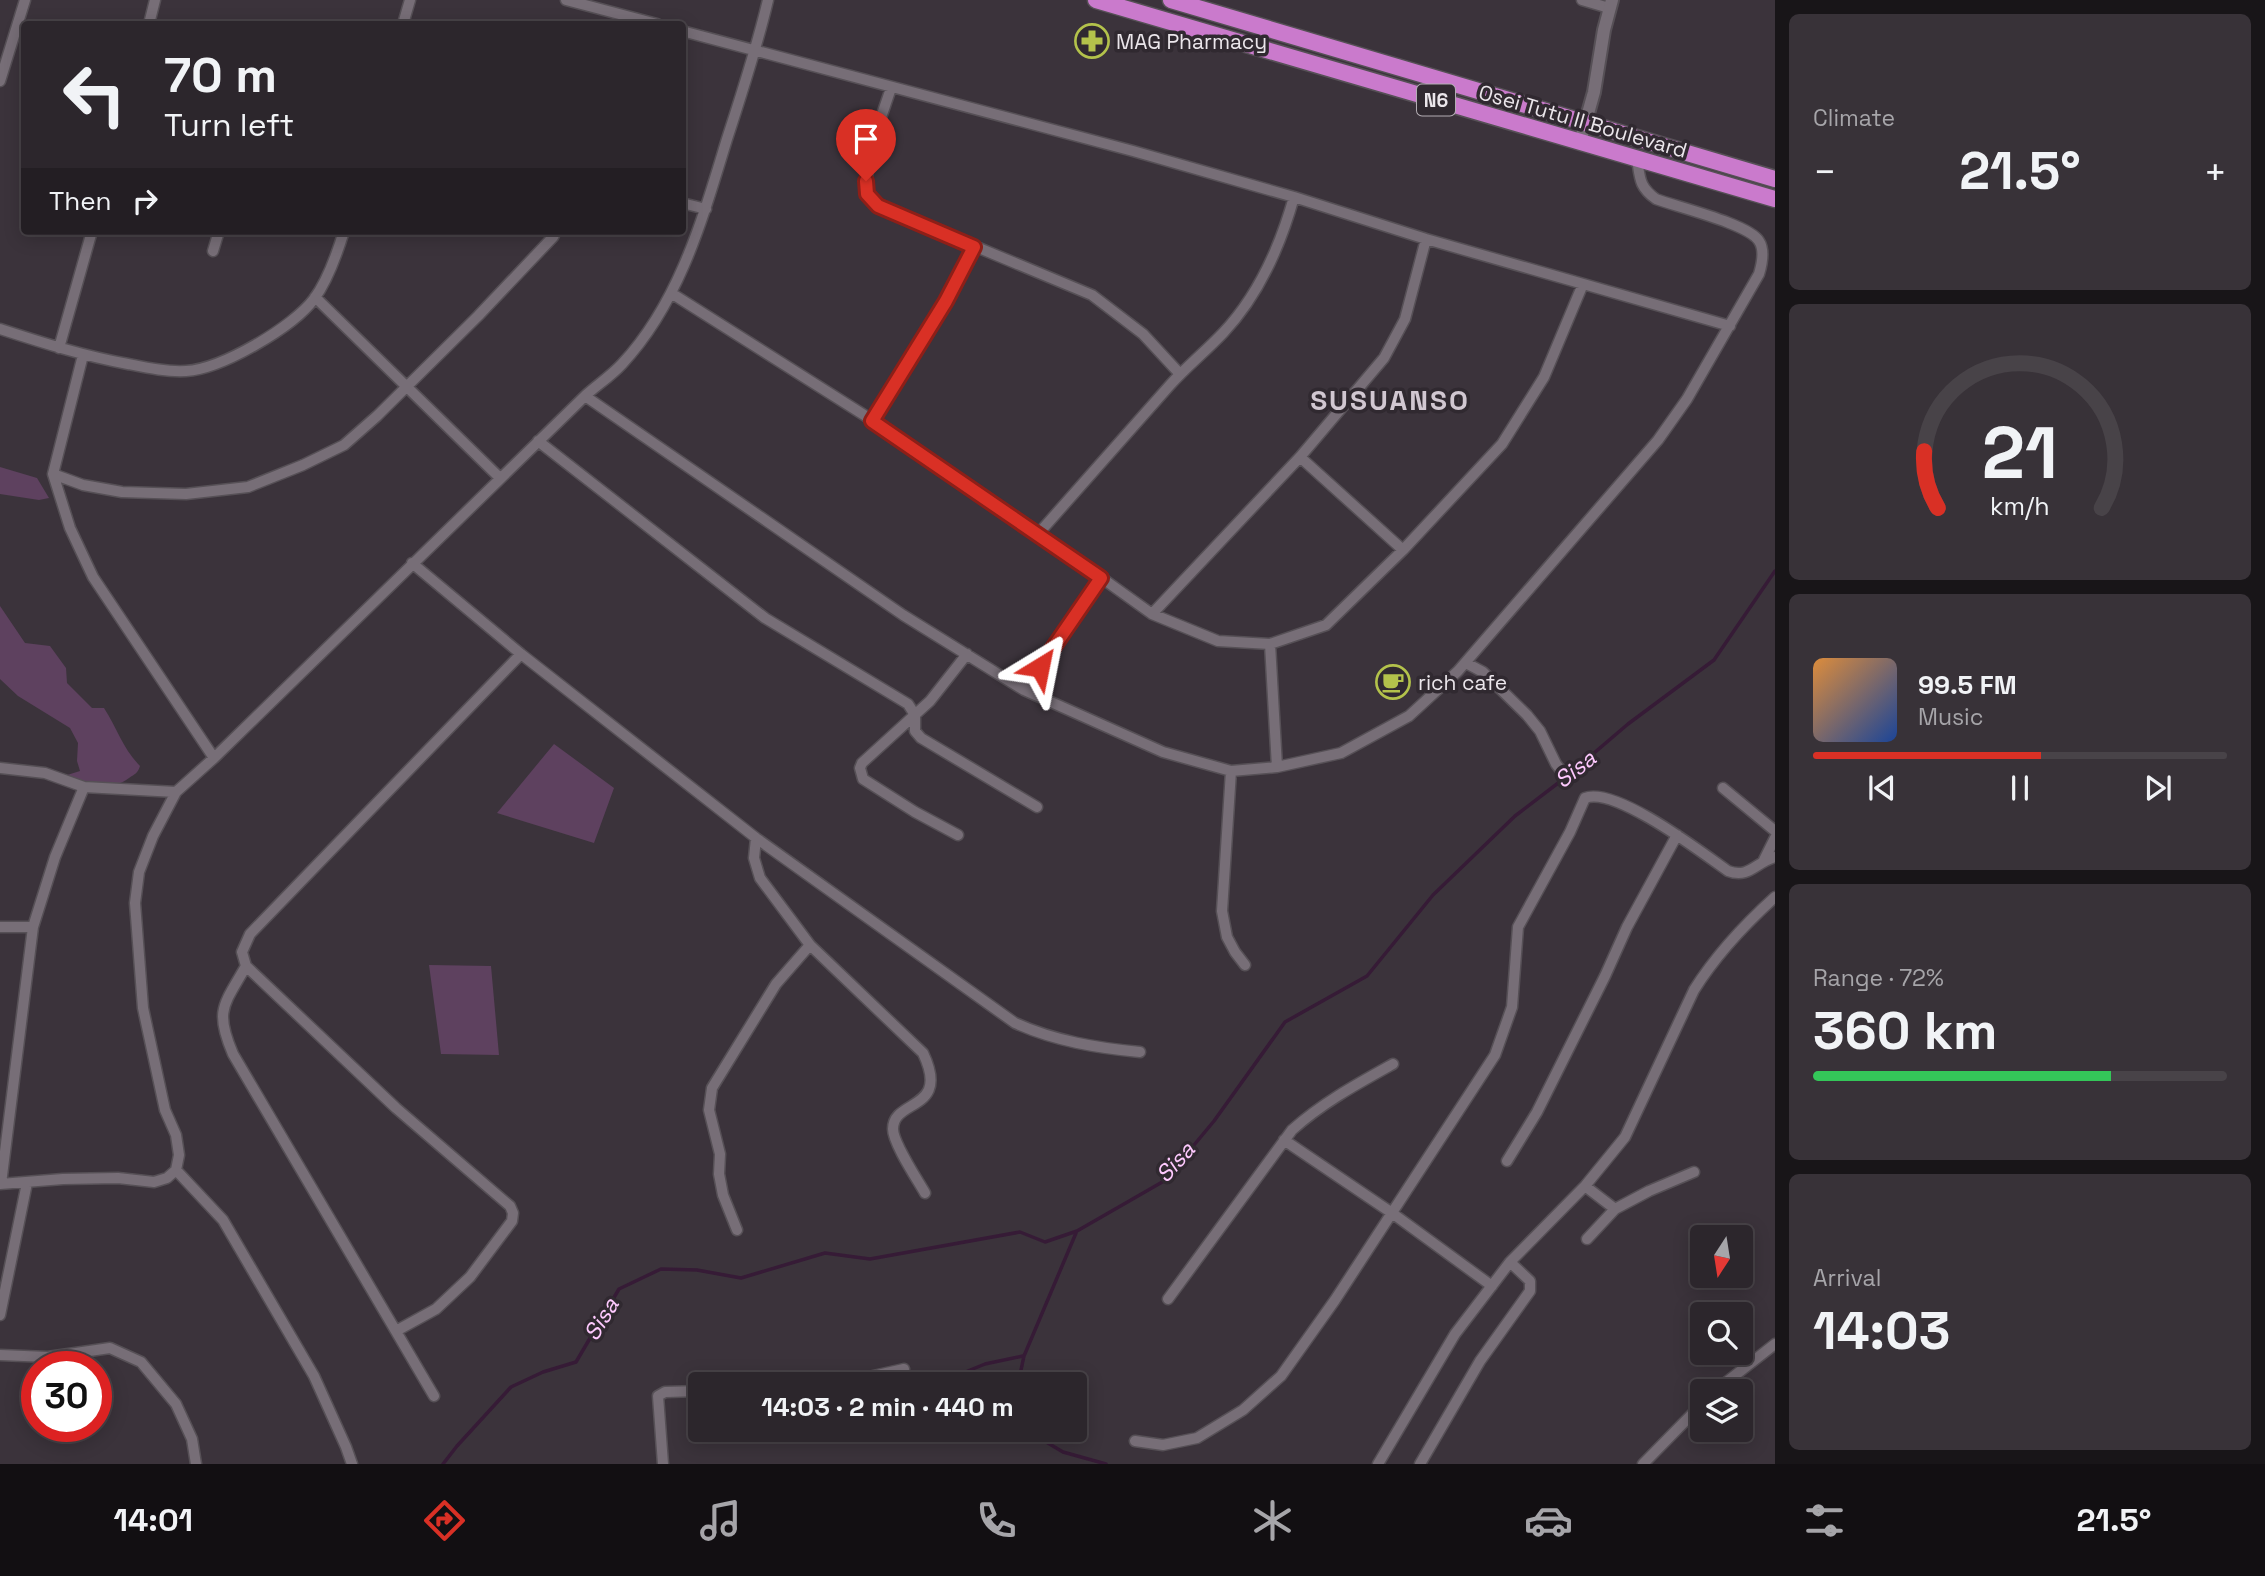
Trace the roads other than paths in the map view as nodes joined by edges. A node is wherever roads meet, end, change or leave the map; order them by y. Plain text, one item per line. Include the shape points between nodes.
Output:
1 (25, 0) edge
2 (155, 0) edge
3 (410, 0) edge
4 (566, 0) edge
5 (768, 0) edge
6 (1096, 0) edge
7 (1171, 0) edge
8 (1582, 0) edge
9 (1610, 4) edge
10 (150, 21) edge
11 (404, 21) edge
12 (646, 21) edge
13 (686, 32) edge
14 (755, 50) junction
15 (0, 80) edge
16 (891, 88) junction
17 (1587, 122) junction
18 (1580, 142) junction
19 (1637, 159) junction
20 (1775, 179) edge
21 (1294, 197) junction
22 (1775, 199) edge
23 (686, 205) edge
24 (706, 209) junction
25 (91, 235) edge
26 (218, 235) edge
27 (343, 235) edge
28 (554, 235) edge
29 (1426, 239) junction
30 (974, 247) junction
31 (214, 251) dead end
32 (1583, 284) junction
33 (671, 293) junction
34 (315, 297) junction
35 (1730, 326) junction
36 (0, 329) edge
37 (59, 348) junction
38 (82, 355) junction
39 (1180, 374) junction
40 (406, 386) junction
41 (585, 396) junction
42 (872, 421) junction
43 (538, 442) junction
44 (1300, 457) junction
45 (53, 474) junction
46 (500, 478) junction
47 (1038, 533) junction
48 (1403, 550) junction
49 (412, 563) junction
50 (1101, 578) junction
51 (1152, 614) junction
52 (1270, 644) junction
53 (521, 654) junction
54 (967, 654) junction
55 (1466, 663) junction
56 (1024, 690) junction
57 (915, 715) junction
58 (214, 758) junction
59 (1277, 767) junction
60 (0, 768) edge
61 (1231, 771) junction
62 (1566, 777) dead end
63 (84, 787) junction
64 (1723, 788) dead end
65 (176, 792) junction
66 (1037, 807) dead end
67 (1775, 831) edge
68 (958, 835) dead end
69 (1677, 835) junction
70 (756, 838) junction
71 (1775, 838) edge
72 (1775, 857) edge
73 (1764, 860) junction
74 (1775, 897) edge
75 (0, 927) edge
76 (33, 927) junction
77 (810, 945) junction
78 (1245, 965) dead end
79 (246, 966) junction
80 (1140, 1052) dead end
81 (1392, 1064) dead end
82 (1284, 1140) junction
83 (1507, 1161) dead end
84 (176, 1170) junction
85 (1693, 1172) dead end
86 (27, 1183) junction
87 (0, 1184) edge
88 (1585, 1186) junction
89 (925, 1193) dead end
90 (1615, 1209) junction
91 (1392, 1213) junction
92 (737, 1230) dead end
93 (1587, 1239) dead end
94 (1510, 1262) junction
95 (1492, 1286) junction
96 (1168, 1299) dead end
97 (0, 1315) edge
98 (396, 1331) junction
99 (1775, 1344) edge
100 (0, 1355) edge
101 (904, 1369) dead end
102 (891, 1372) edge
103 (1730, 1379) edge
104 (688, 1391) edge
105 (433, 1396) dead end
106 (1690, 1416) edge
107 (1135, 1441) dead end
108 (196, 1464) edge
109 (352, 1464) edge
110 (663, 1464) edge
111 (1378, 1464) edge
112 (1420, 1464) edge
113 (1643, 1464) edge

1 - 15 street
2 - 10 street
3 - 11 street
4 - 12 street
5 - 14 street
6 - 18 highway, Osei Tutu II Boulevard / N6
7 - 17 highway, Osei Tutu II Boulevard / N6
8 - 9 street
9 - 17 street
13 - 14 street
14 - 16 street
14 - 24 street
16 - 21 street
16 - 30 street via 871,148 867,194 878,206
17 - 18 street
17 - 20 highway, Osei Tutu II Boulevard / N6
18 - 19 highway, Osei Tutu II Boulevard / N6
19 - 22 highway, Osei Tutu II Boulevard / N6
19 - 35 street via 1641,182 1656,199 1728,222 1761,242 1759,274
21 - 29 street
21 - 39 street via 1253,296
23 - 24 street
24 - 33 street
25 - 37 street
26 - 31 street
27 - 34 street
28 - 40 street
29 - 32 street
29 - 44 street via 1405,319 1384,358
30 - 39 street via 1092,295 1143,334
30 - 42 street
32 - 35 street
32 - 48 street via 1544,377 1502,444
33 - 41 street via 621,365
33 - 42 street
34 - 38 street via 302,313 260,343 190,371 166,371
34 - 40 street
35 - 55 street via 1658,440
36 - 37 street
37 - 38 street
38 - 45 street
39 - 47 street
40 - 45 street via 344,445 248,487 186,494 122,492
40 - 46 street
41 - 43 street
41 - 54 street via 903,615
42 - 47 street
43 - 46 street
43 - 57 street via 765,618 876,683 908,704
44 - 48 street
44 - 51 street
45 - 58 street via 70,528 93,577
46 - 49 street
47 - 50 street
48 - 52 street via 1326,625
49 - 53 street
49 - 58 street
50 - 51 street
50 - 56 street
51 - 52 street via 1218,640
52 - 59 street
53 - 70 street
53 - 79 street via 250,934 242,952
54 - 56 street
54 - 57 street
55 - 59 street via 1409,716 1342,753
55 - 62 street via 1483,672 1527,715
56 - 61 street via 1163,752
57 - 66 street via 915,731 921,738
57 - 68 street via 862,763 860,774
58 - 65 street
59 - 61 street
60 - 63 street via 45,773
61 - 78 street via 1222,911 1227,937
63 - 65 street
63 - 76 street
64 - 67 street
65 - 84 street via 139,872 135,903 143,1008 165,1110 176,1135 180,1156
69 - 73 street via 1737,874
69 - 83 street via 1537,1112
69 - 91 street via 1604,796 1586,799 1518,927 1512,1007 1495,1055
70 - 77 street via 754,858 760,878
70 - 80 street via 1015,1023 1065,1040
71 - 73 street
72 - 73 street
74 - 88 street via 1708,967 1625,1138
75 - 76 street
76 - 87 street
77 - 89 street via 923,1053 932,1071 924,1098 892,1126
77 - 92 street via 776,984 712,1088 709,1110 720,1154 719,1174
79 - 98 street via 226,1002 224,1033
79 - 98 street via 513,1213 512,1221 470,1277 436,1309
81 - 82 street via 1312,1112
82 - 91 street
82 - 96 street
84 - 86 street via 153,1182 104,1178
84 - 109 street via 223,1220 314,1376
85 - 90 street
86 - 87 street
86 - 97 street
88 - 90 street
88 - 94 street
90 - 93 street
91 - 95 street
91 - 107 street via 1282,1376 1242,1410 1197,1438 1163,1445
94 - 95 street
94 - 112 street via 1530,1281 1530,1291 1480,1361
95 - 111 street via 1455,1334
98 - 105 street
99 - 103 street
100 - 108 street via 48,1357 110,1348 141,1362 176,1404 192,1439
101 - 102 street
104 - 110 street via 658,1395
106 - 113 street

